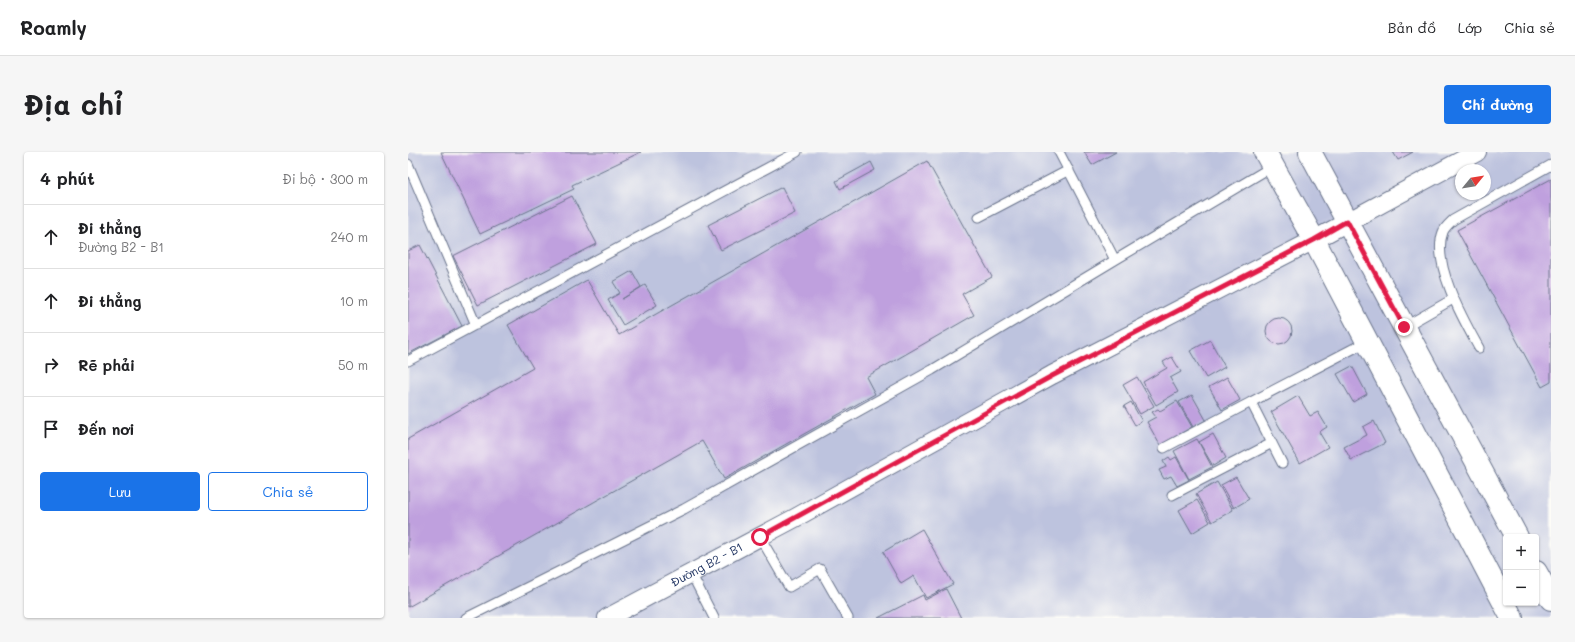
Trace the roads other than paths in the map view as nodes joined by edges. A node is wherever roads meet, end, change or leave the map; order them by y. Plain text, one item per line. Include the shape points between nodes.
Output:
1 (797, 152) edge
2 (1060, 152) edge
3 (1310, 152) edge
4 (1477, 152) edge
5 (1269, 159) edge
6 (408, 164) edge
7 (1551, 165) edge
8 (1069, 170) junction
9 (979, 217) dead end
10 (1347, 221) junction
11 (1314, 240) junction
12 (1115, 260) junction
13 (1453, 300) junction
14 (476, 325) junction
15 (1404, 327) junction
16 (1366, 342) junction
17 (1478, 348) dead end
18 (408, 361) edge
19 (1251, 402) junction
20 (1272, 442) junction
21 (1164, 448) dead end
22 (1282, 463) dead end
23 (1172, 495) dead end
24 (1515, 534) edge
25 (760, 537) junction
26 (691, 573) junction
27 (1539, 577) edge
28 (1551, 599) edge
29 (466, 618) edge
30 (607, 618) edge
31 (714, 618) edge
32 (848, 618) edge
33 (1512, 618) edge

1 - 14 lane
2 - 8 lane
3 - 10 street
4 - 10 street, Đường B2 - B1
5 - 11 street
5 - 12 lane
6 - 14 lane
7 - 13 lane via 1453,220 1443,230 1443,261
8 - 9 lane
8 - 12 lane
10 - 11 street, Đường B2 - B1
10 - 15 street
11 - 16 street
11 - 25 street, Đường B2 - B1 via 1052,376
12 - 29 lane via 932,370 684,508
13 - 15 lane
13 - 17 lane
14 - 18 lane
15 - 24 street
16 - 19 lane
16 - 33 street
19 - 20 lane
19 - 21 lane
20 - 22 lane
20 - 23 lane
25 - 26 street, Đường B2 - B1
25 - 32 lane via 789,587 820,568
26 - 30 street, Đường B2 - B1
26 - 31 lane
27 - 28 street

